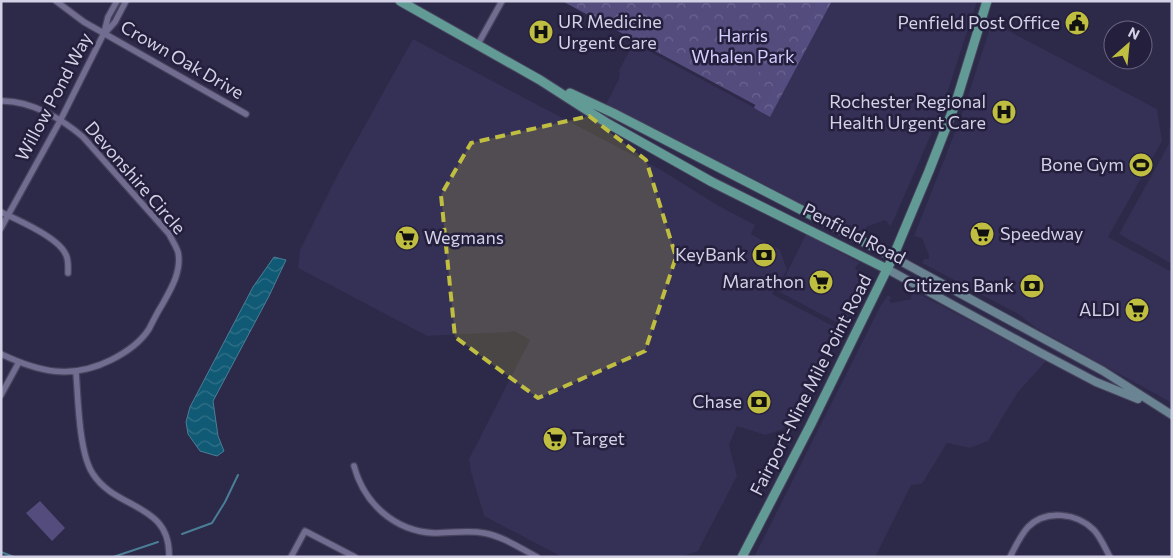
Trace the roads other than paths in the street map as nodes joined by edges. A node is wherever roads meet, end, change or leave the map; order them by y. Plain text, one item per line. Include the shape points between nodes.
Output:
1 (56, 1) edge
2 (117, 1) edge
3 (126, 1) edge
4 (400, 1) edge
5 (502, 1) edge
6 (987, 1) edge
7 (104, 33) junction
8 (478, 44) junction
9 (540, 80) junction
10 (1, 101) edge
11 (246, 114) dead end
12 (60, 120) junction
13 (1, 212) edge
14 (8, 215) junction
15 (1, 228) edge
16 (894, 257) junction
17 (887, 269) junction
18 (68, 273) dead end
19 (1, 354) edge
20 (19, 362) junction
21 (76, 372) junction
22 (1, 395) edge
23 (1158, 408) junction
24 (1172, 415) edge
25 (354, 466) dead end
26 (169, 557) edge
27 (291, 557) edge
28 (355, 557) edge
29 (537, 557) edge
30 (742, 557) edge
31 (1010, 557) edge
32 (1110, 557) edge

1 - 7 street, Willow Pond Way
2 - 7 street, Willow Pond Way
3 - 7 street, Willow Pond Way via 115,22
4 - 8 main road, Penfield Road
5 - 8 street
6 - 16 main road, Fairport-Nine Mile Point Road via 956,102
7 - 11 street, Crown Oak Drive
7 - 12 street, Willow Pond Way
8 - 9 main road, Penfield Road
9 - 16 main road, Penfield Road via 613,113
9 - 17 main road, Penfield Road via 607,123 712,182
10 - 12 street, Devonshire Circle via 18,102
12 - 14 street, Willow Pond Way
12 - 21 street, Devonshire Circle via 92,145 169,234 178,251 176,278 148,330 122,354 95,368
13 - 14 street
14 - 15 street, Willow Pond Way
14 - 18 street via 55,240 66,254
16 - 17 main road, Fairport-Nine Mile Point Road
16 - 23 main road, Penfield Road via 1103,371
17 - 23 main road, Penfield Road via 1088,378
17 - 30 main road, Fairport-Nine Mile Point Road
19 - 20 street, Devonshire Circle
20 - 21 street, Devonshire Circle via 62,373
20 - 22 street
21 - 26 street via 84,454 92,474 113,493 160,522 169,543
23 - 24 main road, Penfield Road
25 - 29 street via 365,494 380,512 399,524 433,533 486,533
27 - 28 street via 305,531
31 - 32 street via 1022,535 1034,522 1058,515 1087,525 1099,536

